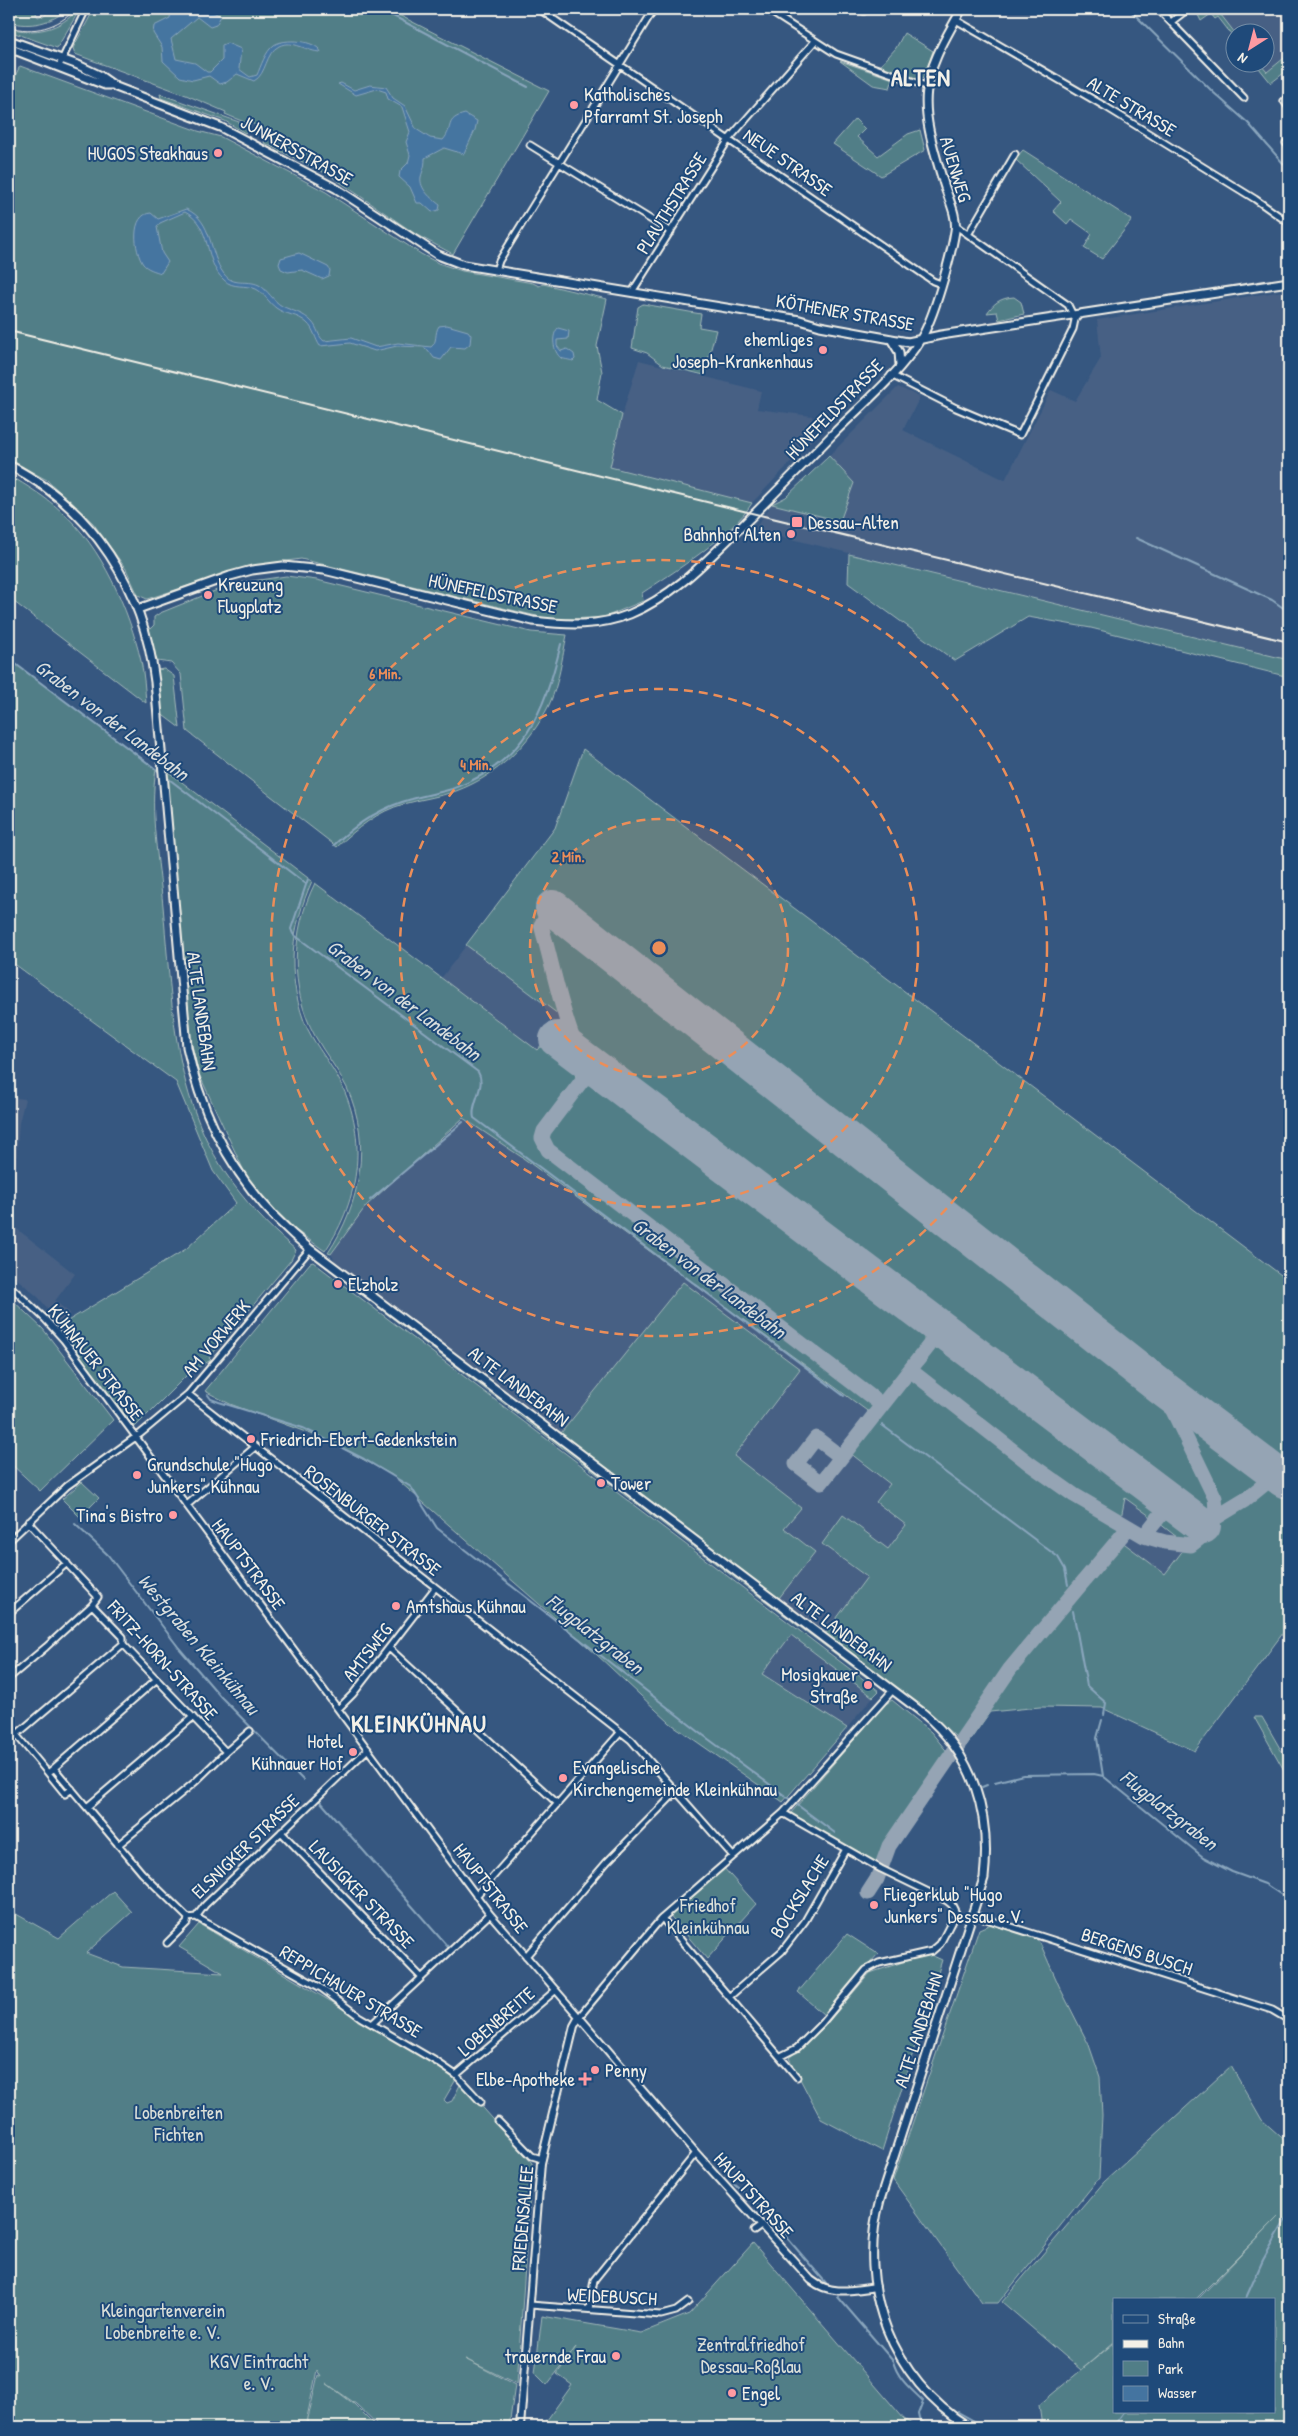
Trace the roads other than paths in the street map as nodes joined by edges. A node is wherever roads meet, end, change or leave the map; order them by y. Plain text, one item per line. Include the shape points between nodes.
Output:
1 (86, 9) edge
2 (539, 9) edge
3 (654, 9) edge
4 (766, 9) edge
5 (962, 9) edge
6 (1158, 9) edge
7 (1188, 9) edge
8 (956, 20) junction
9 (1171, 22) junction
10 (9, 40) edge
11 (815, 41) junction
12 (9, 48) edge
13 (60, 62) junction
14 (620, 64) junction
15 (926, 86) junction
16 (1289, 97) edge
17 (1244, 98) dead end
18 (1289, 108) edge
19 (729, 139) junction
20 (530, 145) dead end
21 (1016, 154) dead end
22 (560, 164) junction
23 (1289, 223) edge
24 (956, 226) junction
25 (671, 232) junction
26 (969, 233) junction
27 (455, 262) joint
28 (496, 270) junction
29 (1289, 282) edge
30 (941, 284) junction
31 (632, 292) junction
32 (1074, 315) junction
33 (891, 339) junction
34 (920, 341) junction
35 (900, 365) junction
36 (891, 374) junction
37 (9, 465) edge
38 (138, 609) junction
39 (310, 1249) junction
40 (9, 1286) edge
41 (188, 1394) junction
42 (136, 1437) junction
43 (255, 1447) junction
44 (187, 1505) junction
45 (28, 1522) junction
46 (9, 1541) edge
47 (67, 1563) junction
48 (435, 1588) junction
49 (92, 1604) junction
50 (9, 1614) edge
51 (123, 1644) junction
52 (389, 1648) junction
53 (9, 1678) edge
54 (157, 1679) junction
55 (893, 1690) junction
56 (338, 1709) junction
57 (193, 1717) junction
58 (9, 1726) edge
59 (250, 1731) dead end
60 (620, 1733) junction
61 (16, 1735) junction
62 (368, 1749) junction
63 (226, 1752) junction
64 (54, 1768) junction
65 (48, 1773) junction
66 (72, 1789) junction
67 (676, 1792) junction
68 (558, 1804) junction
69 (87, 1808) junction
70 (783, 1813) junction
71 (281, 1832) junction
72 (118, 1845) junction
73 (846, 1849) junction
74 (733, 1856) junction
75 (476, 1896) junction
76 (490, 1914) junction
77 (974, 1915) junction
78 (196, 1917) junction
79 (188, 1918) junction
80 (662, 1918) junction
81 (167, 1943) dead end
82 (526, 1956) junction
83 (421, 1977) junction
84 (556, 1990) junction
85 (730, 1997) junction
86 (579, 2017) junction
87 (1289, 2020) edge
88 (372, 2024) junction
89 (781, 2056) junction
90 (456, 2076) junction
91 (797, 2077) dead end
92 (482, 2102) dead end
93 (498, 2121) dead end
94 (696, 2153) junction
95 (542, 2159) junction
96 (761, 2226) junction
97 (754, 2231) dead end
98 (876, 2287) junction
99 (688, 2302) dead end
100 (530, 2305) junction
101 (589, 2309) junction
102 (520, 2427) edge
103 (969, 2427) edge

1 - 13 street
2 - 14 street, NEUE STRASSE
3 - 14 street
4 - 11 street
5 - 8 main road, AUENWEG
6 - 9 street
7 - 9 street
8 - 15 main road, AUENWEG via 933,63
8 - 23 street, ALTE STRASSE via 1114,112
9 - 17 street
10 - 13 main road, JUNKERSSTRASSE
11 - 15 street via 846,59
11 - 19 street, PLAUTHSTRASSE
12 - 13 main road, JUNKERSSTRASSE
13 - 27 main road, JUNKERSSTRASSE via 92,71 112,85 226,130 326,182 428,250
14 - 19 street, NEUE STRASSE
14 - 22 street
15 - 24 main road, AUENWEG via 924,104 929,137
16 - 18 street via 1284,101
19 - 25 street, PLAUTHSTRASSE
19 - 30 street, NEUE STRASSE
20 - 22 street
21 - 26 street
22 - 25 street
22 - 28 street via 498,261
24 - 26 street
24 - 30 main road, AUENWEG
25 - 31 street, PLAUTHSTRASSE
26 - 32 street via 1068,305
27 - 28 main road, KÖTHENER STRASSE
28 - 31 main road, KÖTHENER STRASSE
29 - 32 main road, KÖTHENER STRASSE
30 - 34 main road, AUENWEG
31 - 33 main road, KÖTHENER STRASSE
32 - 34 main road, KÖTHENER STRASSE
32 - 36 street via 1074,328 1020,435
33 - 34 main road, KÖTHENER STRASSE
33 - 35 main road via 899,352
34 - 35 main road, HÜNEFELDSTRASSE
35 - 36 main road, HÜNEFELDSTRASSE
36 - 38 main road, HÜNEFELDSTRASSE via 697,570 669,593 628,615 582,625 534,621 324,570 283,566 230,576
37 - 38 main road, ALTE LANDEBAHN via 54,493 84,520 111,555
38 - 39 main road, ALTE LANDEBAHN via 151,656 183,1012 197,1088 214,1132 239,1174 277,1221
39 - 41 street, AM VORWERK
39 - 55 main road, ALTE LANDEBAHN
40 - 42 street, KÜHNAUER STRASSE via 56,1331
41 - 42 street, AM VORWERK
41 - 43 street, ROSENBURGER STRASSE
42 - 44 street, HAUPTSTRASSE
42 - 45 street, AM VORWERK via 78,1477
43 - 44 street
43 - 48 street, ROSENBURGER STRASSE
44 - 56 street, HAUPTSTRASSE
45 - 46 street, AM VORWERK
45 - 47 street, FRITZ-HORN-STRASSE
47 - 49 street, FRITZ-HORN-STRASSE via 98,1597
47 - 50 street
48 - 52 street, AMTSWEG
48 - 60 street, ROSENBURGER STRASSE
49 - 51 street, FRITZ-HORN-STRASSE via 123,1637
49 - 53 street
51 - 54 street, FRITZ-HORN-STRASSE
51 - 61 street
52 - 56 street, AMTSWEG via 354,1694
52 - 68 street
54 - 57 street, FRITZ-HORN-STRASSE
54 - 64 street
55 - 70 street
55 - 77 main road, ALTE LANDEBAHN via 947,1735 976,1786 985,1819 987,1849 984,1878
56 - 62 street, HAUPTSTRASSE
57 - 63 street, FRITZ-HORN-STRASSE
57 - 69 street
58 - 61 street
59 - 63 street
60 - 67 street, ROSENBURGER STRASSE via 631,1740
60 - 68 street
61 - 65 street
62 - 71 street, ELSNIGKER STRASSE
62 - 75 street, HAUPTSTRASSE
63 - 72 street via 195,1782
64 - 65 street
64 - 66 street
65 - 66 street via 65,1794
66 - 69 street
67 - 74 street, ROSENBURGER STRASSE
67 - 82 street via 607,1862
68 - 75 street
69 - 72 street
70 - 73 street
70 - 74 street
71 - 78 street, ELSNIGKER STRASSE
71 - 83 street, LAUSIGKER STRASSE
72 - 79 street
73 - 85 street, BOCKSLACHE via 804,1921 782,1951
73 - 89 street via 947,1901 956,1909 955,1918 940,1944 932,1951 879,1963 866,1970 822,2024 797,2048
74 - 80 street
75 - 76 street, HAUPTSTRASSE
76 - 82 street, HAUPTSTRASSE
76 - 83 street
77 - 87 street, BERGENS BUSCH via 1272,2010
77 - 98 main road, ALTE LANDEBAHN via 878,2209 872,2251
78 - 79 street, ELSNIGKER STRASSE
78 - 88 street, REPPICHAUER STRASSE via 321,1988
79 - 81 street, ELSNIGKER STRASSE
80 - 85 street
80 - 86 street
82 - 84 street, HAUPTSTRASSE
83 - 88 street
84 - 86 street, HAUPTSTRASSE
84 - 90 street, LOBENBREITE
85 - 89 street
86 - 94 street, HAUPTSTRASSE
86 - 95 street, FRIEDENSALLEE via 574,2026
88 - 90 street, REPPICHAUER STRASSE
89 - 91 street
90 - 92 street, REPPICHAUER STRASSE
93 - 95 street via 532,2156
94 - 96 street, HAUPTSTRASSE
94 - 101 street via 594,2280
95 - 100 street, FRIEDENSALLEE
96 - 97 street
96 - 98 street, HAUPTSTRASSE via 806,2276 820,2286 841,2292
98 - 103 main road, ALTE LANDEBAHN via 889,2335 907,2369 932,2399
99 - 101 street, WEIDEBUSCH via 676,2311 661,2315
100 - 101 street, WEIDEBUSCH
100 - 102 street, FRIEDENSALLEE

